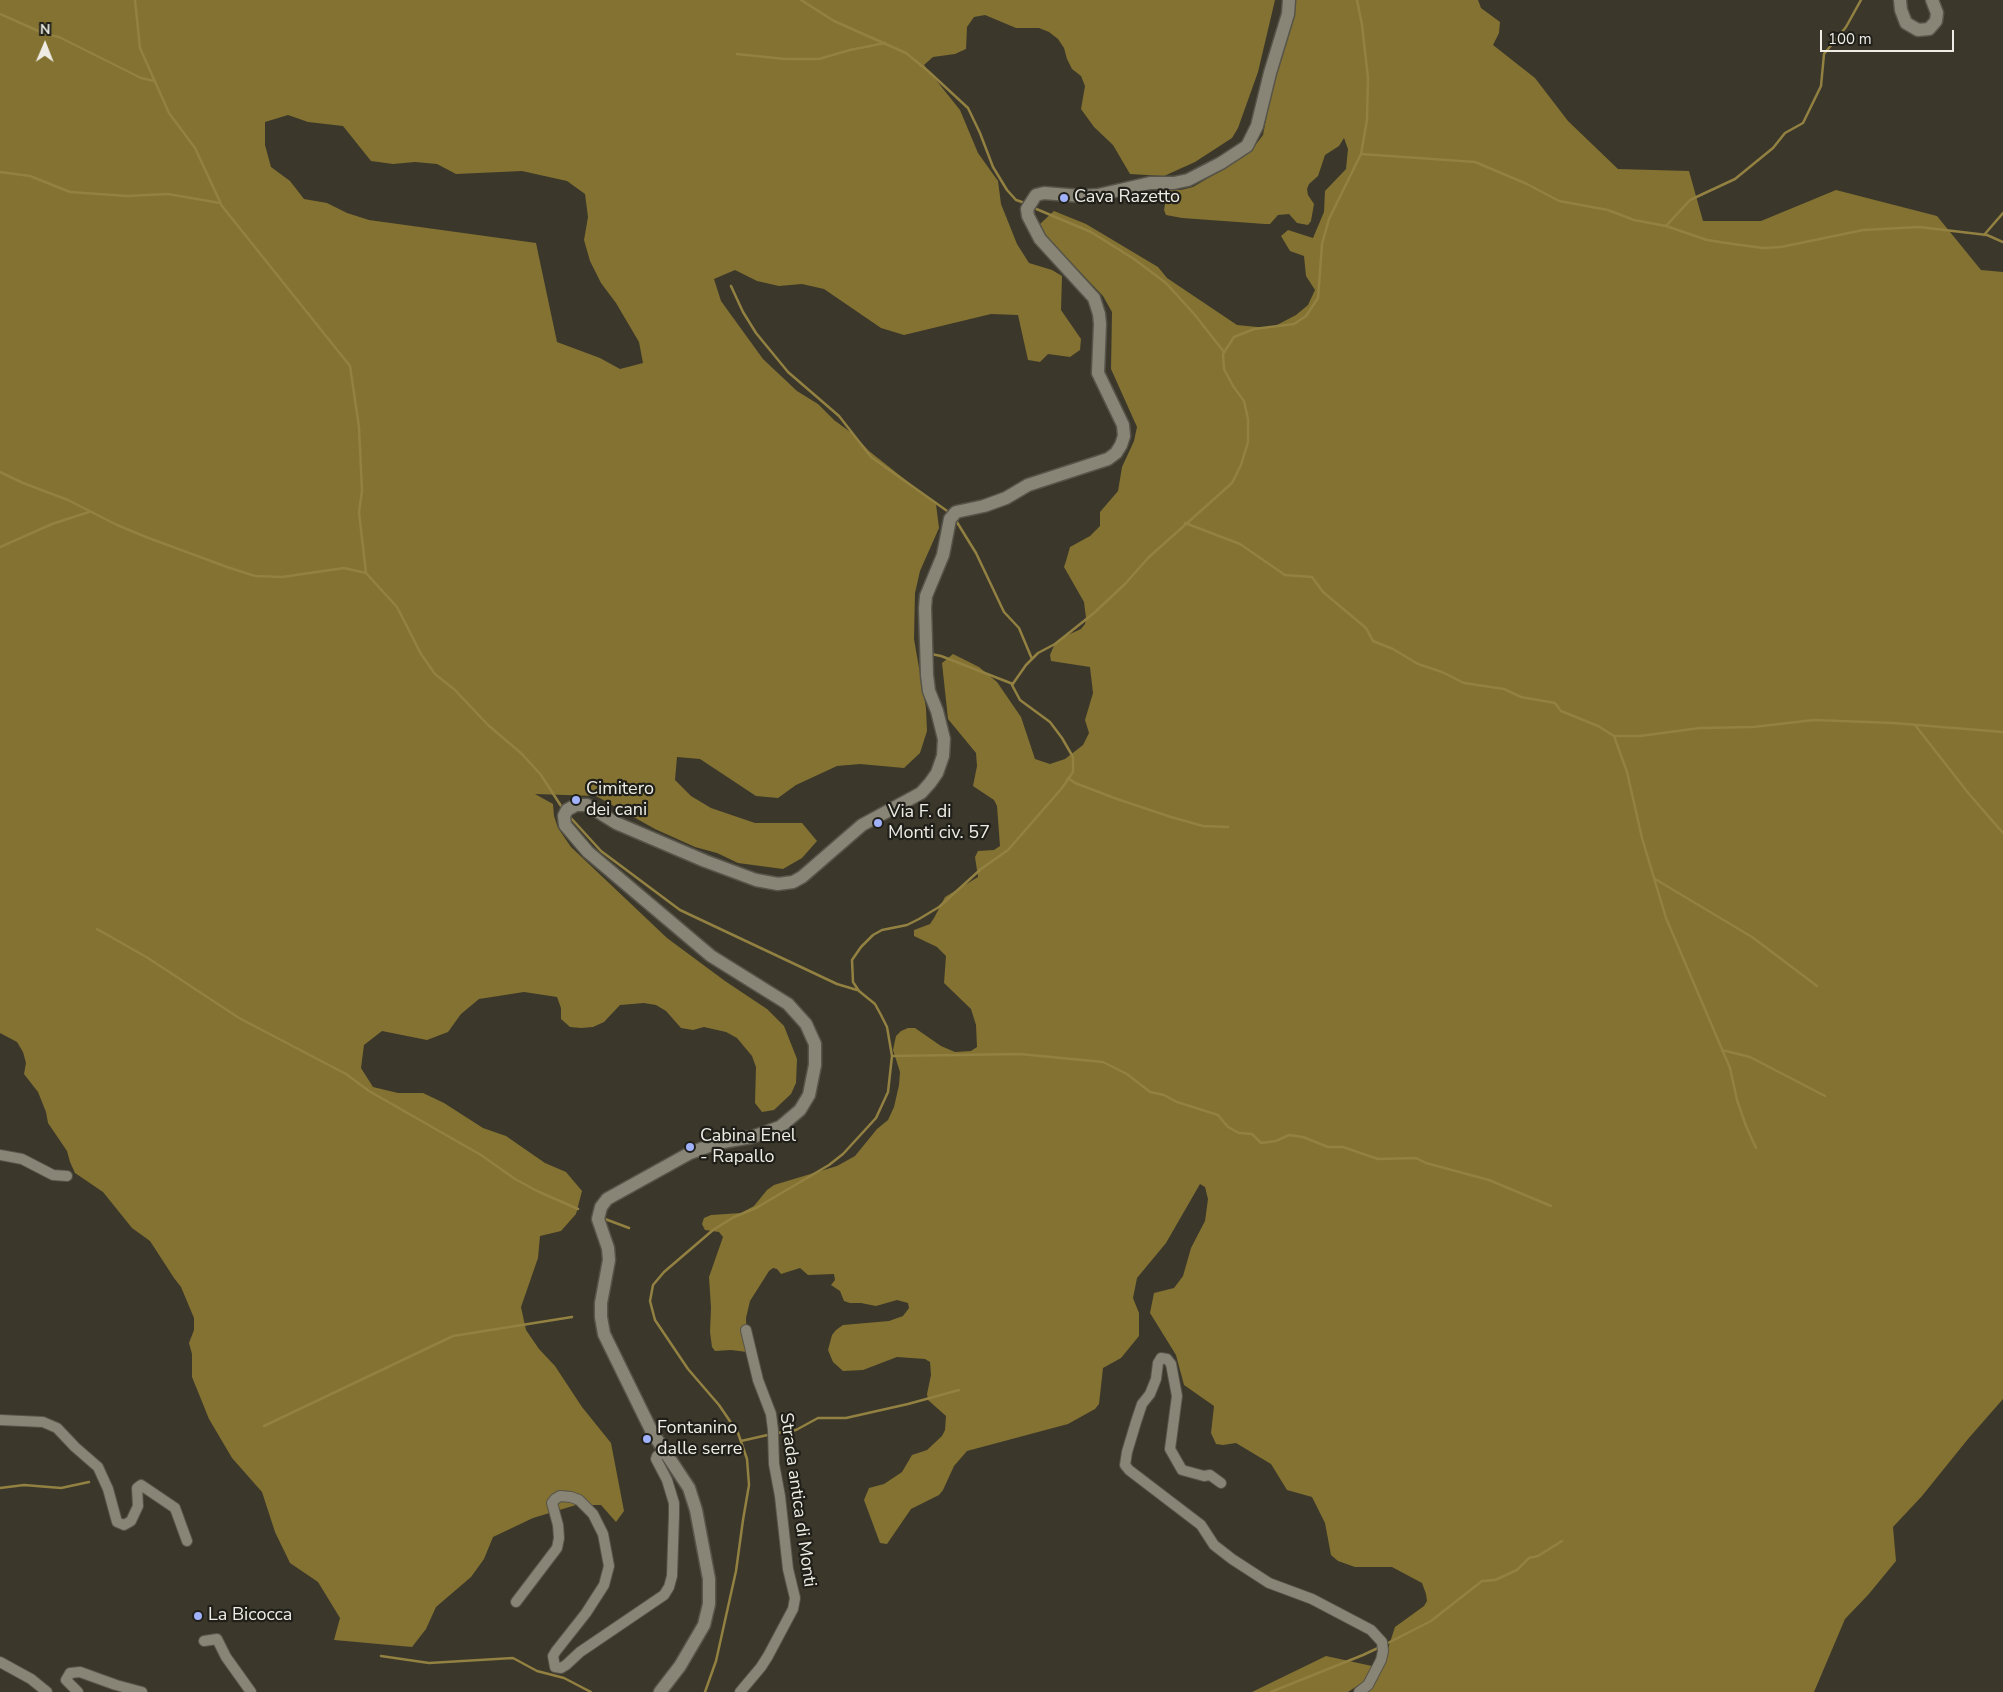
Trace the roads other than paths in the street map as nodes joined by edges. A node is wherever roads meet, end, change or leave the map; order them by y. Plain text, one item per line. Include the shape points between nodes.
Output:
1 (1289, 0) edge
2 (1900, 0) edge
3 (1932, 0) edge
4 (0, 1155) edge
5 (67, 1176) dead end
6 (746, 1330) dead end
7 (0, 1420) edge
8 (665, 1450) junction
9 (1221, 1483) dead end
10 (187, 1541) dead end
11 (516, 1602) dead end
12 (204, 1641) dead end
13 (0, 1662) edge
14 (47, 1692) edge
15 (78, 1692) edge
16 (142, 1692) edge
17 (251, 1692) edge
18 (660, 1692) edge
19 (740, 1692) edge
20 (1359, 1692) edge

1 - 8 street via 1257,126 1246,146 1222,163 1188,180 1150,183 1081,196 1044,193 1036,195 1027,209 1040,239 1094,298 1100,324 1098,373 1123,425 1124,436 1119,449 1108,459 1028,485 984,506 956,512 950,519 943,555 926,596 925,608 928,683 944,739 943,756 930,783 920,793 862,825 802,877 778,884 756,880 704,861 616,823 587,805 576,805 564,816 565,824 588,852 711,956 788,1004 806,1024 814,1044 815,1066 809,1095 800,1110 780,1127 690,1153 607,1199 601,1207 598,1219 609,1260 600,1317 604,1334 652,1432
2 - 3 street via 1906,23 1923,30 1929,29 1936,21 1937,12
4 - 5 street via 22,1159 53,1175
6 - 19 street, Strada antica di Monti via 758,1380 771,1414 774,1464 795,1598 793,1609 768,1656
7 - 10 street via 43,1422 57,1428 98,1467 117,1522 124,1525 130,1521 138,1506 137,1488 141,1485 175,1508
8 - 11 street via 656,1459 667,1480 674,1515 672,1576 664,1595 580,1652 566,1666 555,1667 553,1656 604,1585 609,1566 603,1534 593,1514 579,1500 560,1496 552,1504 558,1525 557,1548
8 - 18 street via 689,1488 696,1510 709,1579 709,1604 704,1625
9 - 20 street via 1210,1475 1182,1470 1170,1449 1177,1396 1171,1364 1161,1358 1150,1394 1142,1404 1125,1465 1201,1525 1214,1545 1232,1559 1269,1583 1312,1599 1371,1630 1382,1642 1383,1651 1368,1685
12 - 17 street via 217,1640
13 - 14 street
15 - 16 street via 66,1680 70,1673 80,1672

